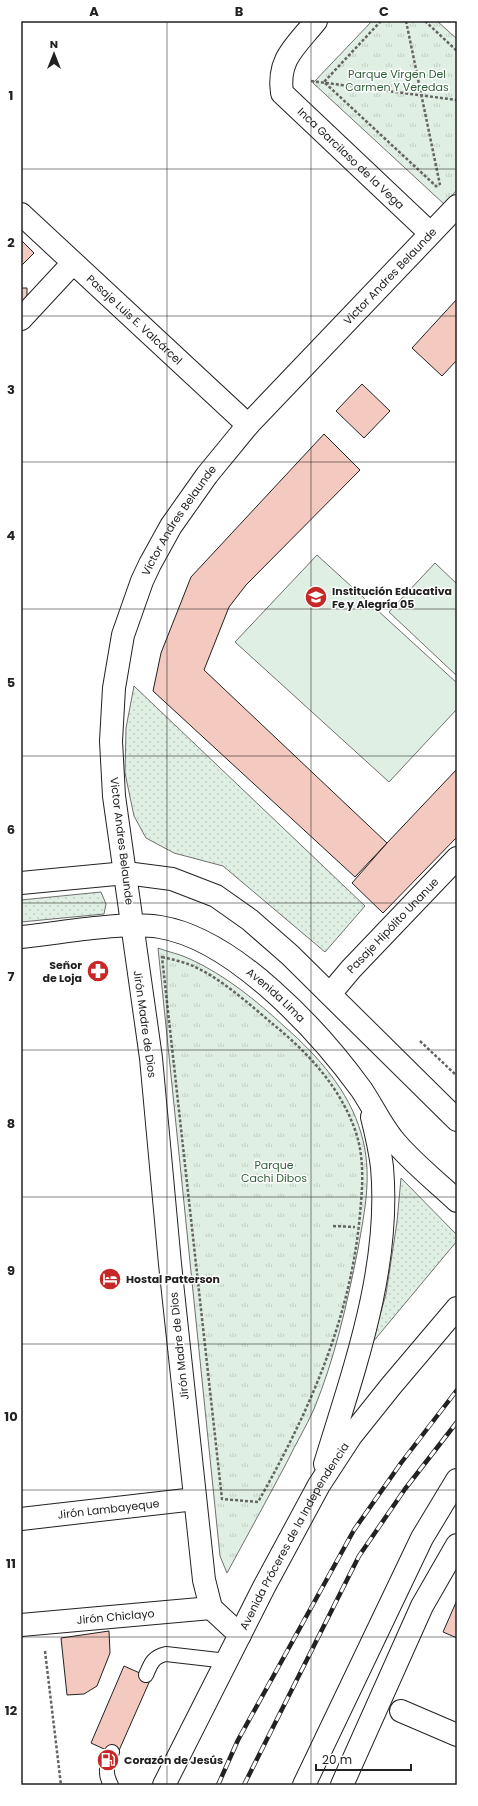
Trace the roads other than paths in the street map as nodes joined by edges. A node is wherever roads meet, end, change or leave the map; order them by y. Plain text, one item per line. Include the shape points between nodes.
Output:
1 (316, 21) edge
2 (457, 206) edge
3 (21, 214) edge
4 (430, 233) junction
5 (73, 263) junction
6 (21, 319) edge
7 (248, 425) junction
8 (457, 858) edge
9 (126, 873) junction
10 (21, 883) edge
11 (132, 925) junction
12 (21, 937) edge
13 (330, 994) junction
14 (367, 1100) junction
15 (457, 1120) edge
16 (457, 1201) edge
17 (457, 1308) edge
18 (457, 1480) edge
19 (319, 1485) junction
20 (196, 1500) junction
21 (21, 1519) edge
22 (457, 1545) edge
23 (210, 1608) junction
24 (31, 1624) edge
25 (240, 1635) junction
26 (227, 1661) junction
27 (146, 1675) dead end
28 (401, 1711) dead end
29 (457, 1735) edge
30 (112, 1752) dead end
31 (111, 1785) edge
32 (164, 1785) edge
33 (304, 1785) edge
34 (342, 1785) edge

1 - 4 street, Inca Garcilaso de la Vega via 285,60 280,79 282,93
2 - 4 street, Victor Andres Belaunde
3 - 5 street, Pasaje Luis E. Valcárcel
4 - 7 street, Victor Andres Belaunde
5 - 6 street
5 - 7 street, Pasaje Luis E. Valcárcel
7 - 9 street, Victor Andres Belaunde via 170,526 142,581 123,635 114,688 111,741 114,796
8 - 13 street, Pasaje Hipólito Unanue
9 - 10 street
9 - 11 street, Victor Andres Belaunde
9 - 13 street via 172,879 216,896 250,920
11 - 12 street, Avenida Lima
11 - 14 street, Avenida Lima via 171,930 203,942 233,960 262,982 316,1035
11 - 20 street, Jirón Madre de Dios via 151,1058
13 - 15 street
14 - 16 street, Avenida Lima via 392,1138
14 - 19 street via 382,1166 384,1197 379,1246 371,1300
17 - 19 street, Avenida Próceres de la Independencia via 386,1391 351,1436
18 - 33 street via 416,1551
19 - 25 street, Avenida Próceres de la Independencia
20 - 21 street, Jirón Lambayeque
20 - 23 street, Jirón Madre de Dios via 204,1580
22 - 34 street via 422,1606
23 - 24 street, Jirón Chiclayo
23 - 25 street
25 - 26 street, Avenida Próceres de la Independencia
26 - 27 lane via 166,1654 152,1660
26 - 32 street, Avenida Próceres de la Independencia
28 - 29 street
30 - 31 lane via 107,1766 107,1777

